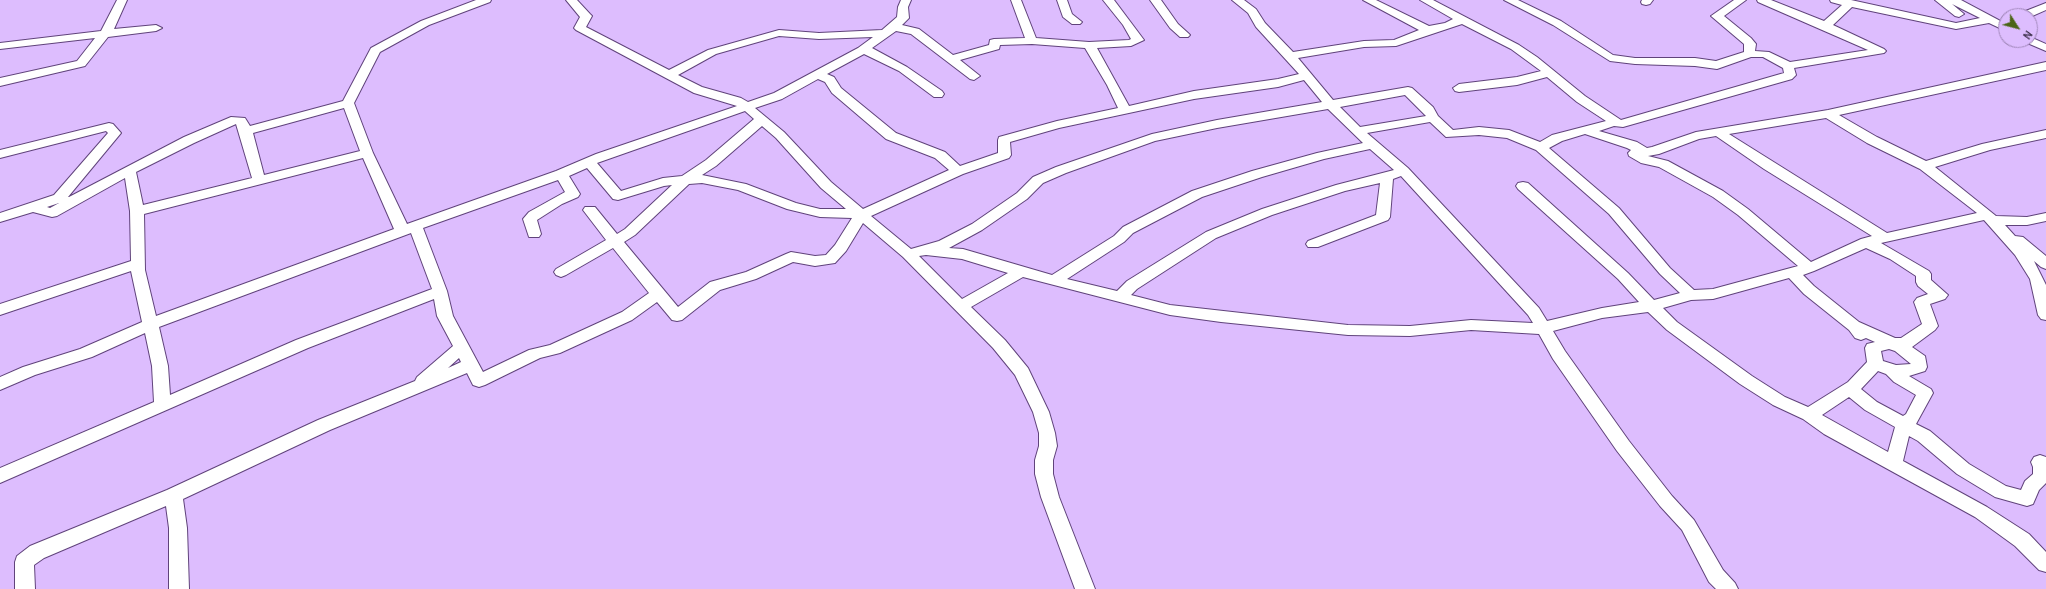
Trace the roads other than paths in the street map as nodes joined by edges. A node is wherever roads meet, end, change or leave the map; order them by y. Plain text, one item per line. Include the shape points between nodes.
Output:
1 (122, 0) edge
2 (486, 0) edge
3 (906, 0) edge
4 (1016, 0) edge
5 (1062, 0) edge
6 (1108, 0) edge
7 (1155, 0) edge
8 (1237, 0) edge
9 (1368, 0) edge
10 (1426, 0) edge
11 (1509, 0) edge
12 (1741, 0) edge
13 (1762, 0) edge
14 (1835, 0) edge
15 (1940, 0) edge
16 (1953, 0) edge
17 (575, 1) edge
18 (1850, 3) junction
19 (1462, 19) junction
20 (1076, 22) dead end
21 (1998, 22) edge
22 (1973, 24) junction
23 (1998, 24) edge
24 (1826, 26) junction
25 (156, 28) dead end
26 (1428, 30) junction
27 (890, 31) junction
28 (105, 34) junction
29 (1184, 35) dead end
30 (1032, 41) junction
31 (1089, 45) junction
32 (0, 46) edge
33 (862, 50) junction
34 (1750, 54) junction
35 (1290, 56) junction
36 (951, 59) junction
37 (1788, 66) junction
38 (2046, 66) edge
39 (1549, 73) junction
40 (818, 74) junction
41 (669, 75) junction
42 (974, 76) dead end
43 (1306, 76) junction
44 (0, 82) edge
45 (1459, 88) dead end
46 (938, 94) dead end
47 (348, 102) junction
48 (1330, 104) junction
49 (746, 106) junction
50 (1125, 110) junction
51 (1828, 114) junction
52 (1433, 118) junction
53 (762, 119) junction
54 (1616, 122) junction
55 (1587, 130) junction
56 (246, 131) junction
57 (1357, 132) junction
58 (1718, 132) junction
59 (2046, 134) edge
60 (1373, 145) junction
61 (1541, 147) junction
62 (1649, 151) junction
63 (367, 153) junction
64 (0, 154) edge
65 (589, 162) junction
66 (1664, 164) junction
67 (1925, 166) junction
68 (958, 171) junction
69 (1403, 171) junction
70 (127, 172) junction
71 (561, 174) junction
72 (1387, 177) junction
73 (687, 179) junction
74 (259, 180) junction
75 (1523, 186) dead end
76 (64, 200) junction
77 (590, 210) dead end
78 (137, 212) junction
79 (863, 214) junction
80 (2046, 217) edge
81 (0, 218) edge
82 (1992, 220) junction
83 (409, 230) junction
84 (534, 234) dead end
85 (1884, 237) junction
86 (614, 241) junction
87 (1866, 242) junction
88 (1313, 244) dead end
89 (926, 250) junction
90 (908, 254) junction
91 (138, 264) junction
92 (2046, 264) edge
93 (1809, 268) junction
94 (561, 272) dead end
95 (1021, 272) junction
96 (1792, 272) junction
97 (1055, 280) junction
98 (440, 291) junction
99 (658, 294) junction
100 (1691, 295) junction
101 (1121, 297) junction
102 (1651, 306) junction
103 (960, 307) junction
104 (0, 310) edge
105 (2046, 315) edge
106 (151, 324) junction
107 (1854, 326) junction
108 (1543, 328) junction
109 (1889, 343) junction
110 (461, 347) junction
111 (1873, 348) junction
112 (1875, 364) junction
113 (471, 365) junction
114 (1892, 370) junction
115 (0, 384) edge
116 (418, 386) junction
117 (1850, 389) junction
118 (162, 405) junction
119 (1809, 415) junction
120 (1904, 424) junction
121 (2040, 462) dead end
122 (1893, 464) junction
123 (0, 476) edge
124 (173, 495) junction
125 (2046, 563) edge
126 (25, 589) edge
127 (179, 589) edge
128 (1085, 589) edge
129 (1728, 589) edge

1 - 28 street
2 - 47 street via 426,22 375,50
3 - 27 street via 902,18
4 - 30 street
5 - 20 street via 1067,15
6 - 31 street via 1138,40 1131,43
7 - 29 street
8 - 35 street via 1252,11 1260,25
9 - 26 street
10 - 19 street
11 - 34 street via 1557,23 1610,58 1717,65
12 - 34 street via 1717,16 1747,40 1750,44
13 - 24 street
14 - 18 street
15 - 22 street
16 - 21 street
17 - 41 street via 578,9 586,16 580,28
18 - 22 street via 1932,22 1956,26
18 - 24 street
19 - 26 street via 1448,26
19 - 39 street via 1515,47
22 - 23 street
24 - 37 street via 1880,51
25 - 28 street
26 - 35 street via 1396,43 1364,44
27 - 33 street
27 - 36 street via 916,31
27 - 41 street via 819,36 778,33 712,52
28 - 32 street
28 - 44 street via 81,64
30 - 31 street
30 - 36 street via 994,42 995,47
31 - 50 street via 1114,85
33 - 40 street
33 - 46 street via 872,52 903,69
34 - 37 street via 1765,54
35 - 43 street
36 - 42 street
37 - 54 street via 1790,74 1776,80 1635,120 1619,124
38 - 51 street
39 - 45 street via 1517,81
39 - 54 street via 1581,99
40 - 49 street via 778,96
40 - 68 street via 830,80 836,90 891,136 940,155
41 - 49 street via 698,90
43 - 48 street
43 - 50 street via 1278,83 1194,95
47 - 56 street
47 - 63 street
48 - 52 street via 1408,91 1429,110
48 - 57 street
48 - 89 street via 1152,138 1061,170 1038,180 1022,196 968,234
49 - 53 street
49 - 65 street
50 - 68 street via 1004,140 1004,155
51 - 58 street
51 - 67 street via 1872,140
52 - 57 street
52 - 61 street via 1450,134 1479,131 1508,134
53 - 73 street via 711,163
53 - 79 street via 826,185
54 - 55 street
55 - 61 street via 1557,138
55 - 62 street
56 - 70 street via 241,121 235,120
56 - 74 street
57 - 60 street
58 - 62 street
58 - 85 street
59 - 67 street via 1987,147
60 - 69 street
60 - 97 street via 1256,174 1197,194 1134,226 1113,244
61 - 100 street via 1614,211 1665,271
62 - 66 street
62 - 66 street via 1634,153 1646,160
63 - 74 street
63 - 83 street
64 - 76 street via 109,127 115,133
65 - 71 street
65 - 73 street via 618,196 663,182
66 - 93 street via 1743,212
67 - 82 street
68 - 79 street
69 - 72 street
69 - 108 street via 1534,312
70 - 76 street
70 - 78 street via 131,175
71 - 83 street
71 - 84 street via 573,194 534,214 530,219
72 - 88 street via 1383,217
72 - 101 street via 1341,188 1267,212 1211,235 1132,285
73 - 79 street via 702,179 741,187 792,206 820,213
73 - 86 street via 630,232
74 - 78 street
75 - 102 street via 1623,276
76 - 81 street
77 - 86 street
78 - 91 street
79 - 90 street
79 - 99 street via 835,257 830,260 815,261 791,257 751,276 711,288 677,316
80 - 82 street via 2027,221
82 - 85 street
82 - 92 street
82 - 105 street via 2021,252 2038,279
83 - 98 street via 426,259
83 - 106 street via 293,270
85 - 87 street
86 - 94 street
86 - 99 street
87 - 93 street
87 - 109 street via 1924,274 1923,282 1940,295 1922,302 1930,326 1904,344
89 - 90 street
89 - 95 street via 963,254
90 - 103 street
91 - 104 street
91 - 106 street
93 - 96 street
95 - 97 street
95 - 103 street
96 - 100 street via 1713,294
96 - 107 street via 1809,290
97 - 101 street
98 - 110 street via 445,316
98 - 118 street via 338,330
99 - 113 street via 627,316 554,349 535,354 479,381
100 - 102 street
101 - 108 street via 1170,310 1348,330 1410,331 1471,325
102 - 108 street via 1565,321
102 - 119 street via 1672,326 1746,380 1779,401
103 - 128 street via 999,344 1022,372 1041,412 1048,446 1044,474 1050,497
106 - 115 street via 86,353 29,371
106 - 118 street via 160,366
107 - 109 street
107 - 111 street
108 - 129 street via 1622,446 1688,525 1716,576
109 - 111 street
109 - 114 street via 1901,347 1919,360 1919,367 1911,370
110 - 113 street
110 - 116 street
111 - 112 street
112 - 114 street
112 - 117 street
113 - 116 street
114 - 120 street via 1925,393 1912,418
116 - 124 street via 324,425
117 - 119 street
117 - 120 street via 1871,406
118 - 123 street
119 - 122 street
120 - 121 street via 1924,436 1963,469 2001,492 2027,499 2031,486 2041,477
120 - 122 street
122 - 125 street via 1981,512 2022,540
124 - 126 street via 37,552 24,562
124 - 127 street via 178,528

